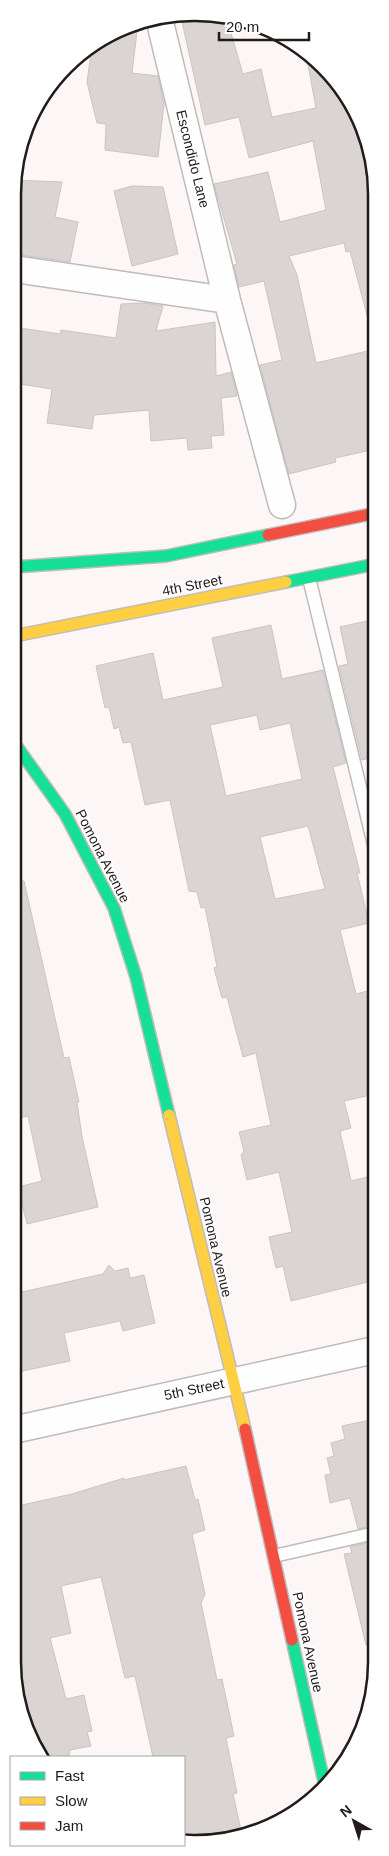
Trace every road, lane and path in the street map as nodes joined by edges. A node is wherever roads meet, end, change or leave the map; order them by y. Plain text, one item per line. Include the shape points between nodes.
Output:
1 (161, 25) edge
2 (21, 270) edge
3 (227, 300) junction
4 (282, 505) dead end
5 (367, 515) edge
6 (21, 566) edge
7 (367, 566) edge
8 (309, 578) junction
9 (21, 635) edge
10 (21, 751) edge
11 (367, 818) edge
12 (368, 1352) edge
13 (233, 1381) junction
14 (21, 1428) edge
15 (368, 1535) edge
16 (274, 1556) junction
17 (323, 1778) edge

1 - 3 street, Escondido Lane
2 - 3 street
3 - 4 street, Escondido Lane
5 - 6 main road via 166,556
7 - 8 main road, 4th Street
8 - 9 main road, 4th Street
8 - 11 lane
10 - 13 main road, Pomona Avenue via 65,814 114,908 136,976
12 - 13 street, 5th Street
13 - 14 street, 5th Street
13 - 16 main road, Pomona Avenue
15 - 16 lane
16 - 17 main road, Pomona Avenue

